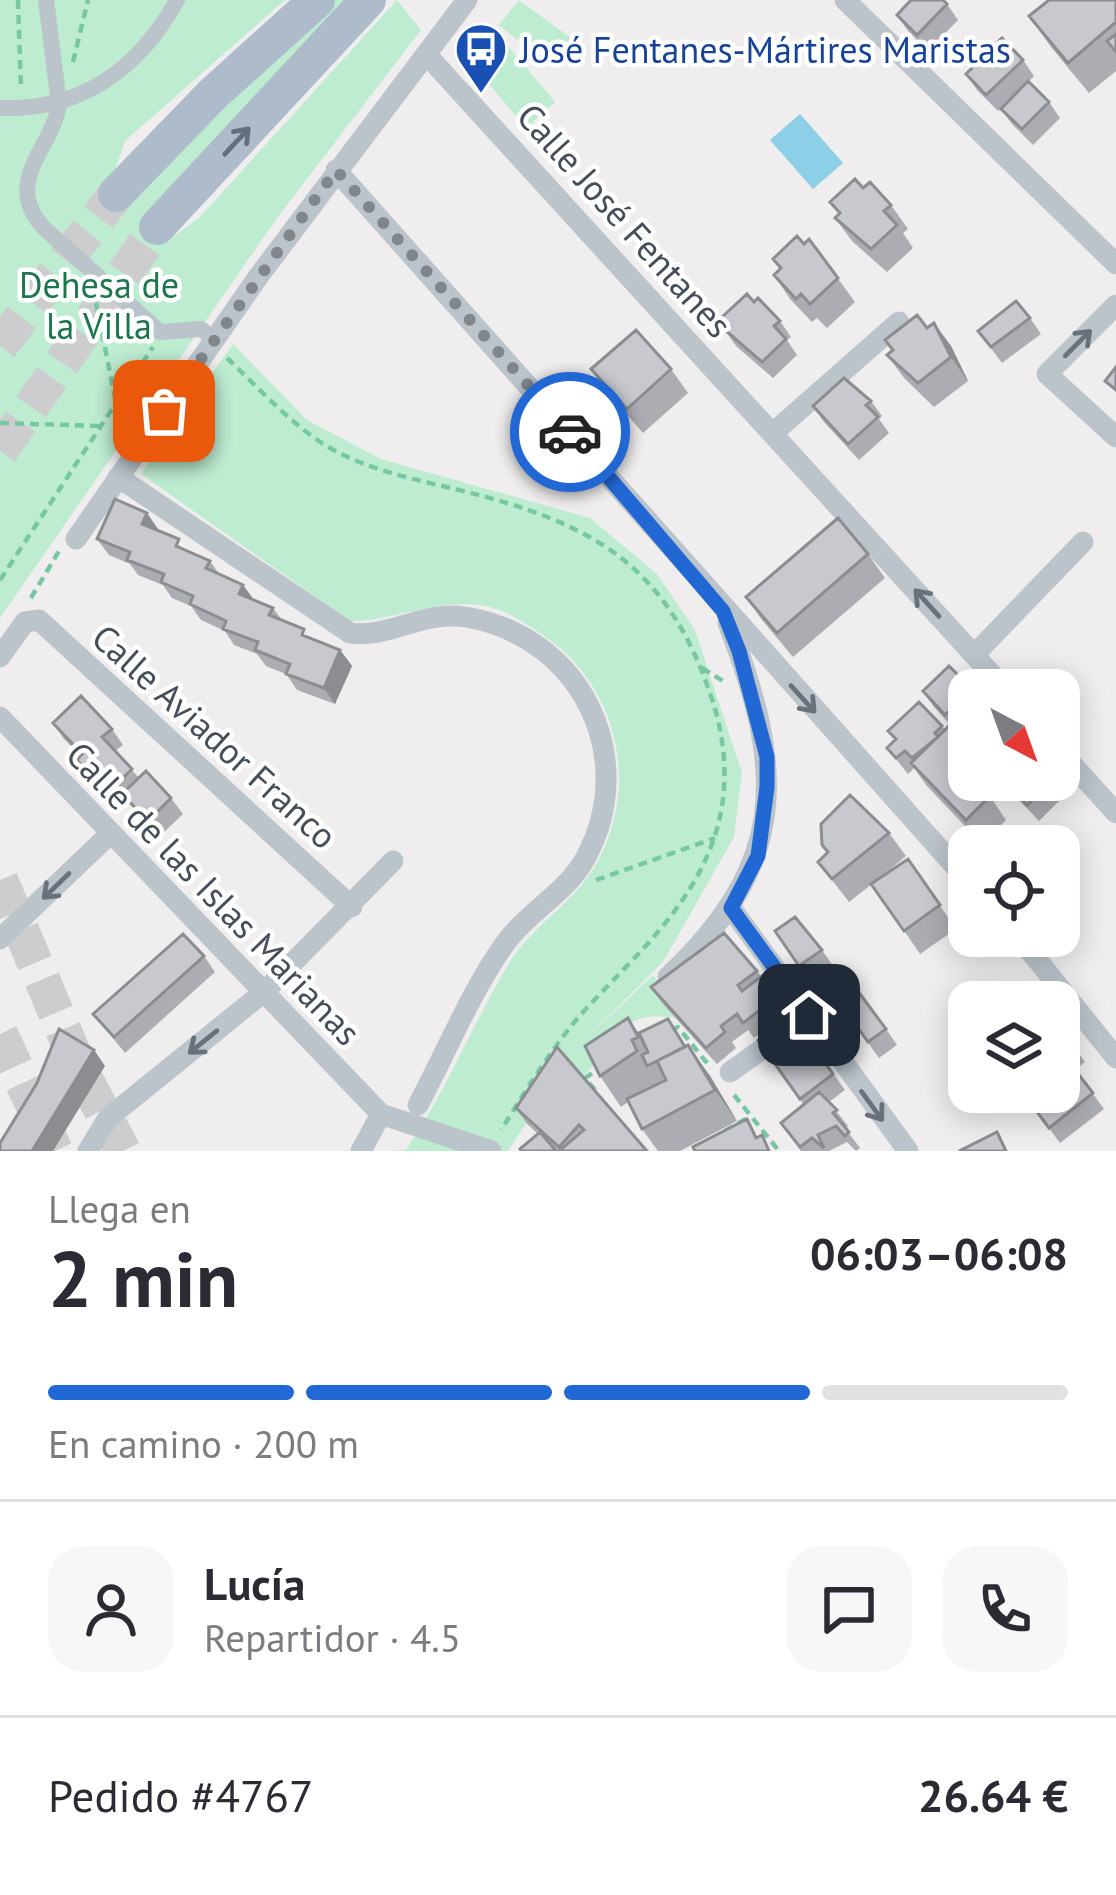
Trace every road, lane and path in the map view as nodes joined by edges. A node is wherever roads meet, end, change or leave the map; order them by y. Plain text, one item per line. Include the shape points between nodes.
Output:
1 (17, 0) edge
2 (46, 0) edge
3 (88, 0) edge
4 (177, 0) edge
5 (316, 0) edge
6 (368, 0) edge
7 (467, 0) edge
8 (844, 0) edge
9 (426, 54) junction
10 (53, 69) junction
11 (21, 74) dead end
12 (59, 104) junction
13 (0, 108) edge
14 (336, 170) junction
15 (116, 194) tunnel mouth
16 (157, 226) tunnel mouth
17 (1116, 264) edge
18 (89, 286) dead end
19 (1116, 305) edge
20 (899, 322) edge
21 (159, 337) dead end
22 (220, 348) junction
23 (116, 403) junction
24 (0, 423) edge
25 (100, 427) junction
26 (773, 433) junction
27 (1116, 437) edge
28 (118, 477) junction
29 (76, 539) joint
30 (1084, 542) dead end
31 (0, 580) edge
32 (32, 590) dead end
33 (723, 611) junction
34 (974, 655) junction
35 (0, 657) edge
36 (987, 669) edge
37 (0, 717) edge
38 (1080, 773) edge
39 (1116, 813) edge
40 (112, 833) junction
41 (715, 838) junction
42 (948, 859) edge
43 (393, 861) dead end
44 (569, 881) junction
45 (352, 907) junction
46 (731, 908) junction
47 (0, 939) edge
48 (1035, 957) edge
49 (668, 977) edge
50 (266, 992) junction
51 (809, 1015) junction
52 (678, 1027) edge
53 (660, 1036) edge
54 (1116, 1058) edge
55 (604, 1065) edge
56 (730, 1072) dead end
57 (598, 1095) edge
58 (418, 1105) dead end
59 (381, 1114) junction
60 (751, 1116) edge
61 (710, 1139) edge
62 (757, 1144) edge
63 (906, 1150) edge
64 (88, 1151) edge
65 (361, 1151) edge
66 (490, 1151) edge
67 (779, 1151) edge

1 - 11 path
2 - 10 street
3 - 10 path via 75,62
4 - 12 street via 135,61
5 - 15 main road
16 -> 6 main road
7 - 9 street
8 - 17 street
9 - 14 street
9 - 26 street, Calle José Fentanes
10 - 12 street
12 - 13 street
12 - 22 street via 27,184 38,222 160,332 201,329
14 - 22 street
14 - 33 street
18 - 23 path via 104,324
27 -> 19 street via 1047,374
20 - 26 street
21 - 23 path
22 - 28 street
22 - 41 path via 330,448 403,479 577,526 634,566 683,631 717,716 726,776
23 - 25 path
24 - 25 path
25 - 31 path
34 -> 26 street, Calle José Fentanes
28 - 29 street
28 - 44 street via 350,633 466,617 519,636 565,668 595,712 608,791 595,839
29 - 32 path via 67,539
30 - 34 street
33 -> 42 street
33 - 46 street via 767,757 758,856
34 - 36 street, Calle José Fentanes
35 - 45 street, Calle Aviador Franco via 31,617
37 - 40 street, Calle de las Islas Marianas
38 - 39 street
40 -> 47 street
40 - 50 street, Calle de las Islas Marianas
41 - 44 path via 580,886
41 - 66 path via 667,923 555,1045
43 - 45 street
44 - 58 street via 504,945
45 - 50 street
46 - 49 street
46 - 51 street
48 - 54 street
50 - 59 street, Calle de las Islas Marianas
50 -> 64 street via 108,1118
51 - 56 street
51 -> 63 street
52 - 53 path
55 - 57 path via 585,1078
59 - 65 street
59 - 66 street
60 - 61 path
62 - 67 path via 766,1135

